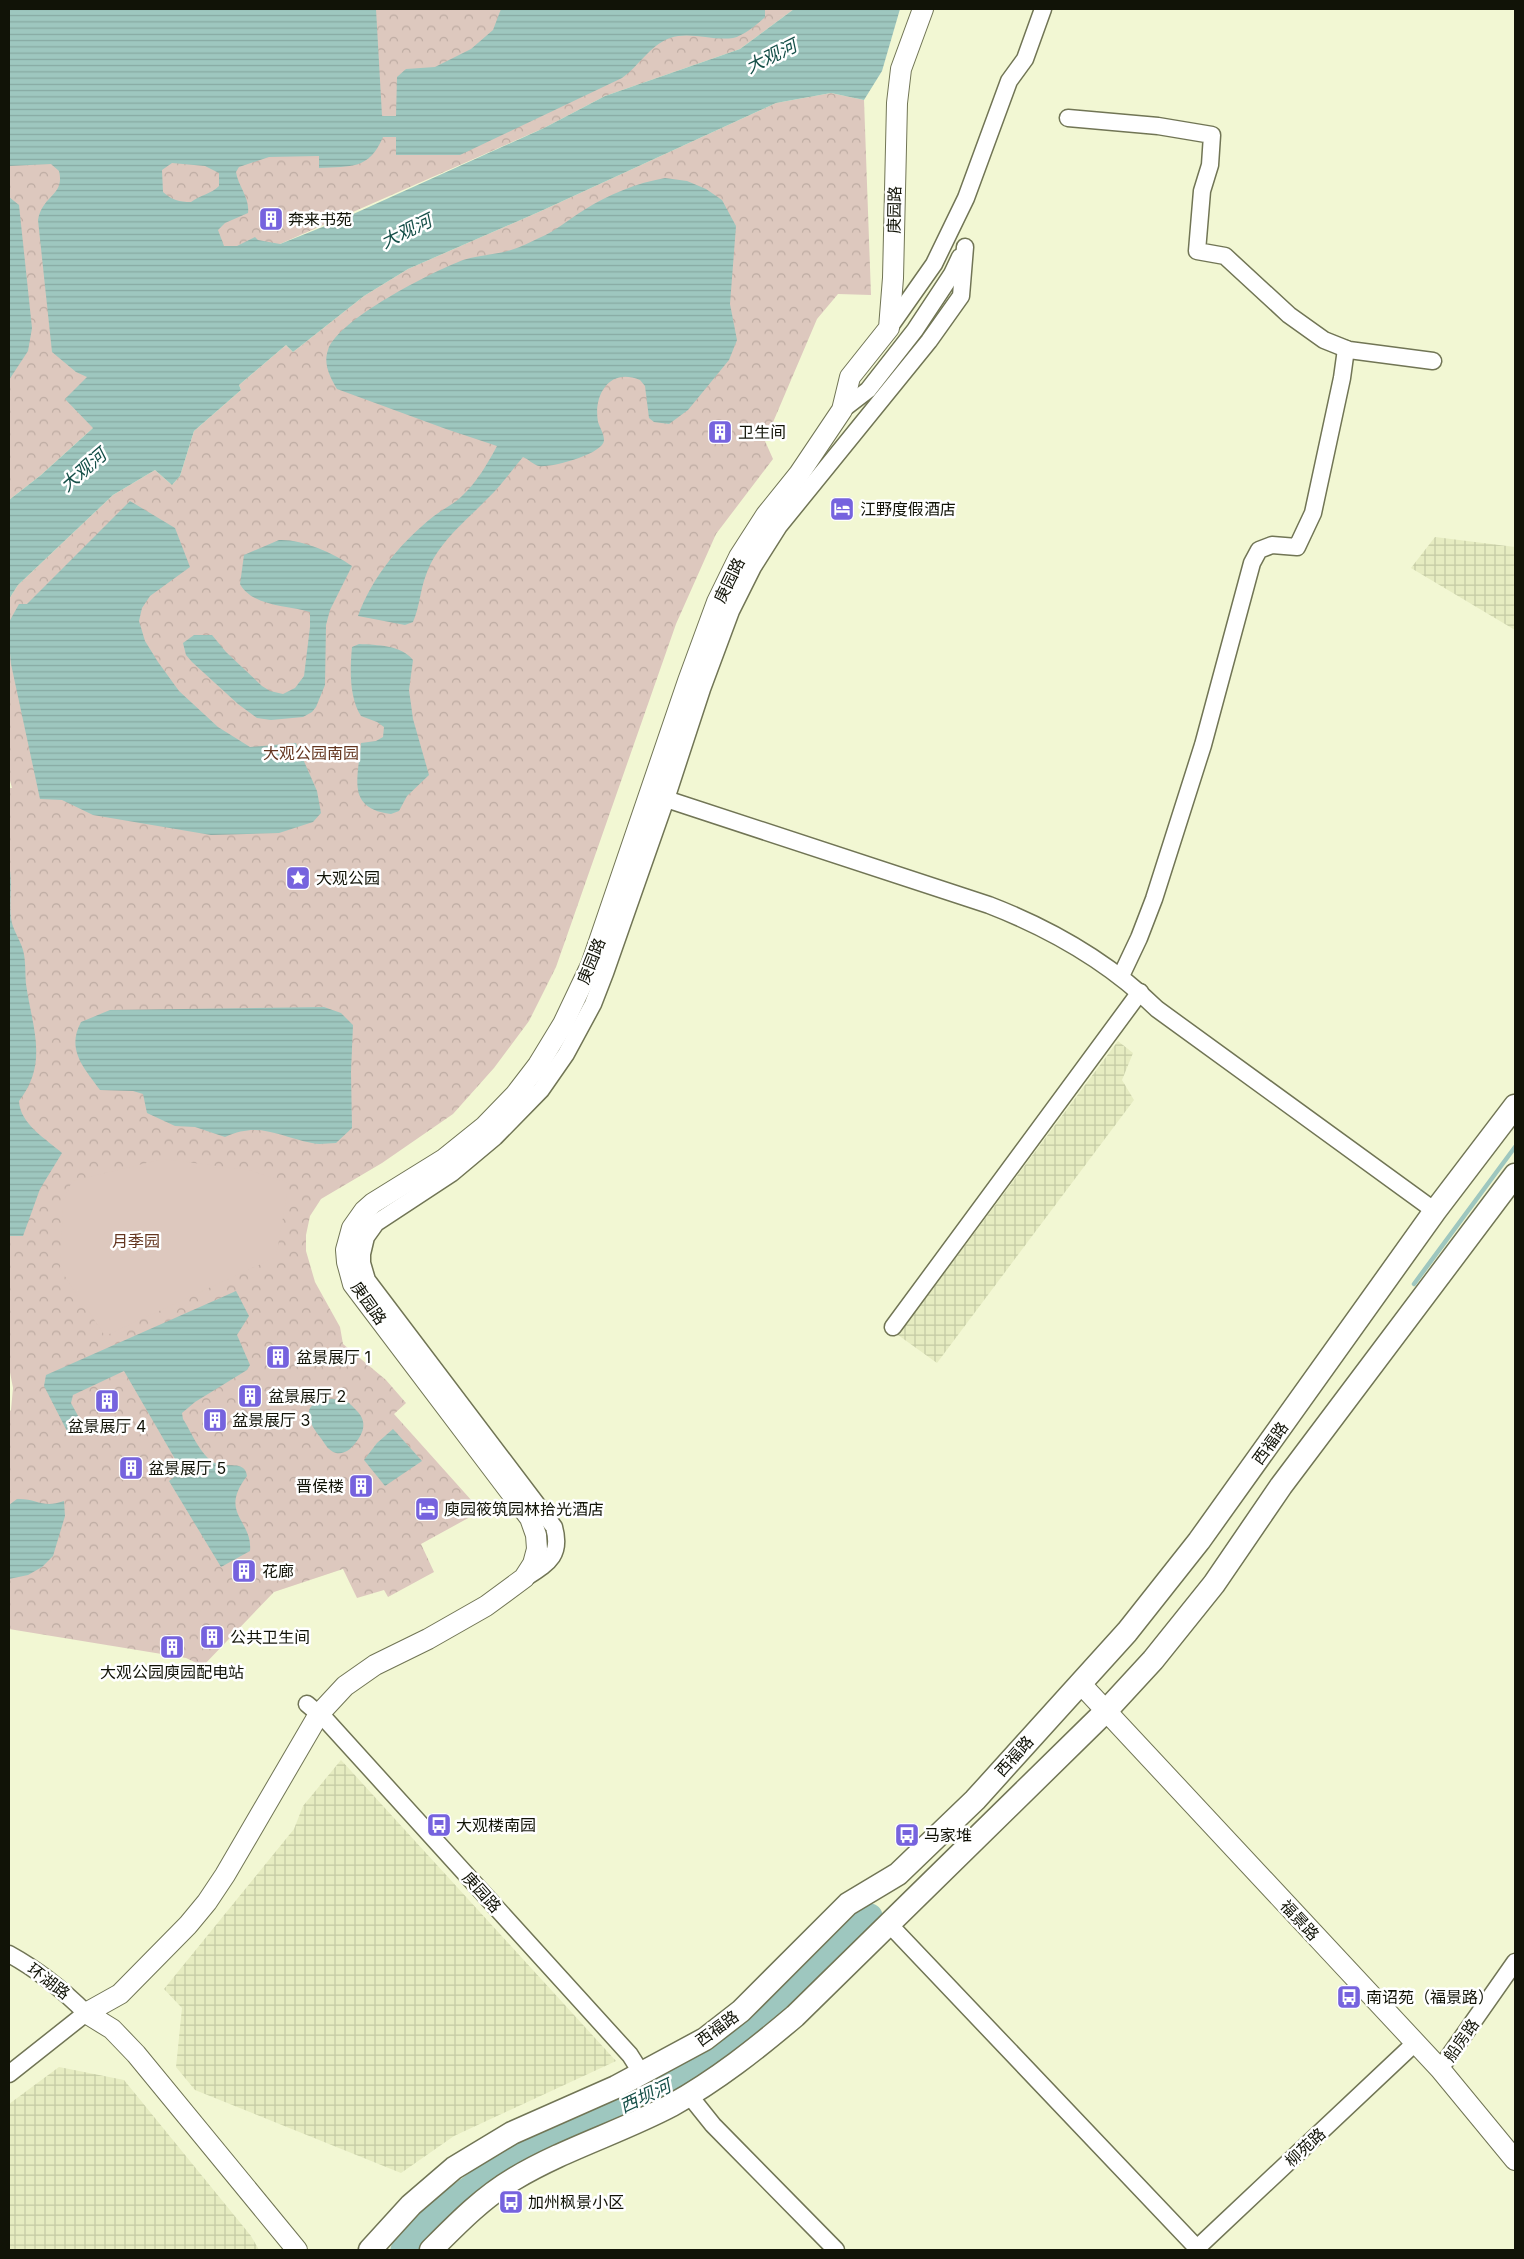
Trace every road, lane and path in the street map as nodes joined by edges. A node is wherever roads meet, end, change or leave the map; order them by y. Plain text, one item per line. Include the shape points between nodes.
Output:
1 (923, 9) edge
2 (1043, 9) edge
3 (1068, 118) dead end
4 (889, 328) junction
5 (1346, 349) junction
6 (1433, 361) dead end
7 (842, 410) junction
8 (666, 799) junction
9 (1121, 976) junction
10 (1140, 992) junction
11 (1515, 1106) edge
12 (1515, 1175) edge
13 (1435, 1211) junction
14 (893, 1327) dead end
15 (524, 1578) junction
16 (1080, 1684) junction
17 (313, 1709) junction
18 (1106, 1711) junction
19 (888, 1923) junction
20 (9, 1954) edge
21 (1515, 1962) edge
22 (86, 2012) junction
23 (1415, 2043) junction
24 (1440, 2069) junction
25 (9, 2074) edge
26 (642, 2074) junction
27 (689, 2095) junction
28 (1515, 2160) edge
29 (1196, 2249) edge
30 (297, 2250) edge
31 (370, 2250) edge
32 (431, 2250) edge
33 (836, 2250) edge

1 - 4 street, 庚园路 via 901,69 897,103
2 - 4 street via 1025,59 1009,81 962,206 934,264
3 - 5 street via 1158,126 1212,135 1210,165 1202,191 1197,251 1225,256 1289,315 1324,340
4 - 7 street, 庚园路 via 850,377
5 - 6 street
5 - 9 street via 1314,513 1297,547 1272,545 1258,550 1252,563 1203,745 1154,899
7 - 8 street via 868,390 915,330 952,274 965,247 961,296 929,341 779,526 753,567 728,619 702,688
7 - 15 street, 庚园路 via 799,474 766,515 739,557 717,602 591,965 564,1024 515,1095 485,1126 444,1159 373,1203 358,1219 348,1239 347,1262 353,1284 530,1518 537,1549
8 - 9 street via 1025,919 1060,936
8 - 15 street via 593,1004 566,1054 522,1112 496,1137 452,1173 376,1223 363,1245 362,1263 367,1280 554,1527 557,1549 548,1563
9 - 10 street
10 - 13 street via 1157,1009
10 - 14 street
11 - 13 main road, 西福路
12 - 18 main road, 西福路 via 1280,1486 1214,1584 1153,1660
13 - 16 main road, 西福路 via 1199,1541 1127,1632
15 - 17 street, 庚园路 via 486,1606 375,1665
16 - 18 street, 福景路
16 - 26 main road, 西福路 via 975,1800 898,1874 848,1904 741,2011 705,2039
17 - 22 street, 庚园路 via 225,1875 206,1902 188,1925 120,1994
17 - 26 street, 庚园路 via 630,2055
18 - 19 main road, 西福路
18 - 23 street, 福景路
19 - 27 main road, 西福路 via 795,2016 757,2049
19 - 29 street
20 - 22 street, 环湖路 via 62,1989
21 - 24 street, 船房路
22 - 25 street
22 - 30 street via 112,2030 136,2054
23 - 24 street, 福景路
23 - 29 street, 柳苑路
24 - 28 street, 福景路
26 - 31 main road, 西福路 via 512,2133 454,2168 411,2204
27 - 32 main road, 西福路 via 513,2179 478,2204
27 - 33 street via 713,2125

